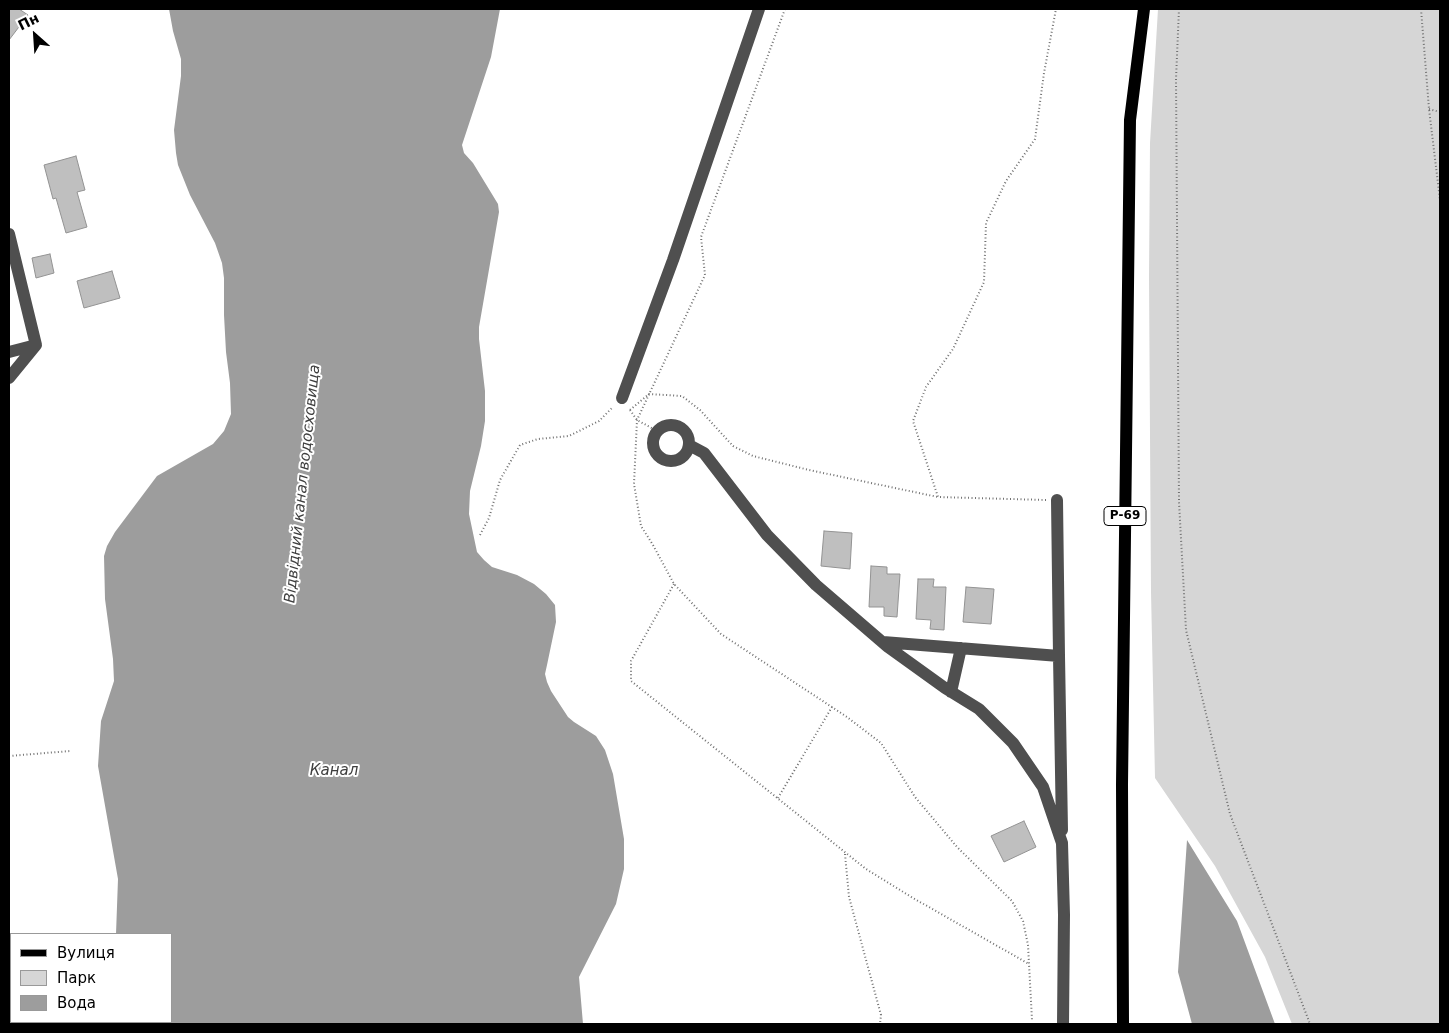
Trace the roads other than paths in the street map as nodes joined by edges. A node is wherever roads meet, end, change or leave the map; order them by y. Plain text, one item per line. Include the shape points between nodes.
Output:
1 (760, 9) edge
2 (1144, 9) edge
3 (9, 234) edge
4 (36, 345) junction
5 (9, 352) edge
6 (9, 378) edge
7 (622, 398) road end
8 (689, 445) junction
9 (1057, 500) road end
10 (883, 642) junction
11 (961, 648) junction
12 (1059, 656) junction
13 (951, 692) junction
14 (1062, 843) junction
15 (1063, 1024) edge
16 (1123, 1024) edge

1 - 7 street
2 - 16 main road, Р-69 via 1130,130 1122,784
3 - 4 street
4 - 5 street
4 - 6 street
8 - 8 street via 684,456 666,461 653,449 652,443 657,431 666,425 678,426 687,434
8 - 10 street via 704,453 767,535 809,578
9 - 12 street
10 - 11 street
10 - 13 street
11 - 12 street
11 - 13 street
12 - 14 street
13 - 14 street via 979,709 1013,743 1043,787
14 - 15 street

